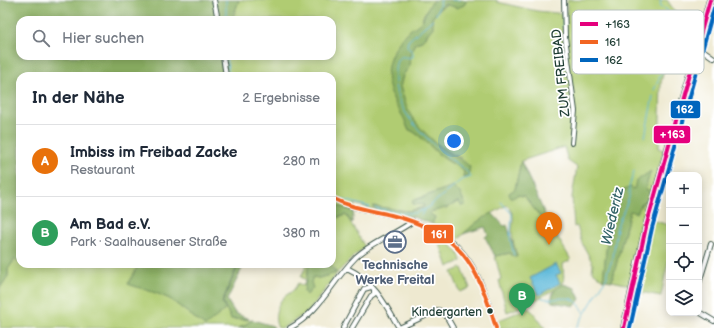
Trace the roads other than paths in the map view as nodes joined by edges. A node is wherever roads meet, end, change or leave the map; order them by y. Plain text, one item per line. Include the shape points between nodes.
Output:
1 (214, 0) edge
2 (564, 0) edge
3 (710, 0) edge
4 (217, 16) edge
5 (704, 22) edge
6 (704, 52) edge
7 (714, 58) edge
8 (224, 60) edge
9 (225, 72) edge
10 (689, 74) edge
11 (572, 143) dead end
12 (336, 200) edge
13 (413, 221) junction
14 (711, 244) dead end
15 (347, 268) junction
16 (702, 271) edge
17 (371, 287) junction
18 (374, 290) junction
19 (702, 314) edge
20 (714, 321) edge
21 (290, 328) edge
22 (343, 328) edge
23 (352, 328) edge
24 (399, 328) edge
25 (453, 328) edge
26 (496, 328) edge
27 (624, 328) edge

1 - 4 street
2 - 11 street, ZUM FREIBAD via 565,37 575,106
3 - 5 main road
6 - 7 street
8 - 9 street
10 - 27 main road via 646,227
12 - 13 street via 356,208
13 - 15 street via 363,252
13 - 26 street via 445,236 471,263 484,288
14 - 16 street
15 - 17 street via 360,275
15 - 21 street via 312,312
17 - 18 street
17 - 22 street via 364,289
18 - 23 street via 374,294
18 - 24 street via 380,295
19 - 20 street
24 - 25 street via 438,310 444,312

